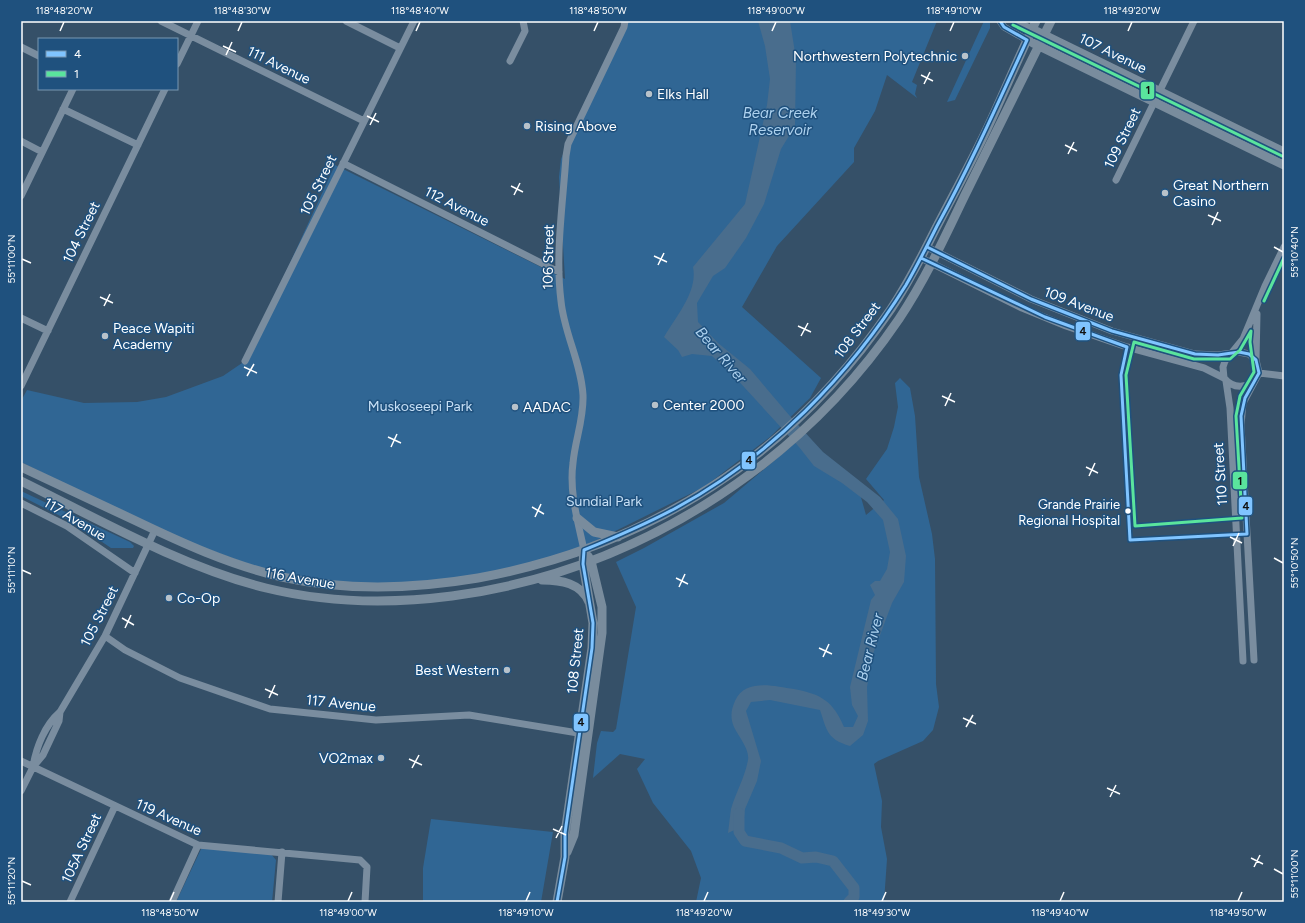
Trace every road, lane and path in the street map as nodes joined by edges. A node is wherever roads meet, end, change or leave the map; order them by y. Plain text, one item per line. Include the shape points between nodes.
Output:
1 (161, 21) edge
2 (198, 21) edge
3 (346, 21) edge
4 (414, 21) edge
5 (523, 21) edge
6 (625, 21) edge
7 (1000, 21) edge
8 (1015, 21) edge
9 (1051, 21) edge
10 (1194, 21) edge
11 (1034, 25) edge
12 (191, 35) junction
13 (1044, 35) junction
14 (1027, 40) junction
15 (1038, 46) junction
16 (21, 47) edge
17 (400, 48) junction
18 (38, 56) edge
19 (510, 61) dead end
20 (178, 62) edge
21 (72, 90) edge
22 (165, 90) edge
23 (1159, 91) junction
24 (1154, 102) junction
25 (63, 109) junction
26 (364, 121) junction
27 (1227, 138) junction
28 (21, 141) edge
29 (138, 145) junction
30 (42, 152) junction
31 (1284, 152) edge
32 (1284, 160) edge
33 (343, 163) junction
34 (1284, 165) edge
35 (1116, 180) dead end
36 (21, 196) edge
37 (927, 247) junction
38 (1284, 247) edge
39 (937, 252) junction
40 (921, 258) junction
41 (932, 264) junction
42 (558, 272) junction
43 (1259, 300) junction
44 (21, 318) edge
45 (48, 331) junction
46 (1230, 354) junction
47 (1256, 360) junction
48 (245, 361) dead end
49 (1259, 372) junction
50 (1284, 376) edge
51 (1225, 380) junction
52 (1253, 383) junction
53 (21, 386) edge
54 (21, 467) edge
55 (21, 481) edge
56 (21, 503) edge
57 (577, 518) junction
58 (155, 530) junction
59 (620, 537) junction
60 (149, 543) junction
61 (584, 550) junction
62 (587, 563) junction
63 (135, 573) junction
64 (534, 579) junction
65 (591, 605) junction
66 (105, 636) junction
67 (1254, 660) dead end
68 (1244, 661) dead end
69 (585, 734) junction
70 (21, 761) edge
71 (33, 767) junction
72 (21, 791) edge
73 (115, 806) junction
74 (198, 845) junction
75 (282, 852) junction
76 (70, 902) edge
77 (172, 902) edge
78 (278, 902) edge
79 (365, 902) edge
80 (557, 902) edge

1 - 12 street, 111 Avenue
2 - 12 street
3 - 17 street
4 - 17 street, 105 Street
5 - 19 street via 525,31
6 - 42 street, 106 Street via 568,144
7 - 14 street via 1004,27
8 - 11 street, 107 Avenue
9 - 13 main road, 108 Street
10 - 23 street, 109 Street
11 - 13 main road, 107 Avenue
11 - 14 main road, 108 Street
12 - 20 street
12 - 26 street, 111 Avenue
13 - 15 main road, 108 Street
13 - 23 main road, 107 Avenue
14 - 15 main road, 107 Avenue
14 - 37 main road, 108 Street via 951,203
15 - 24 main road, 107 Avenue
15 - 39 main road, 108 Street
16 - 18 street
17 - 26 street, 105 Street
21 - 25 street
22 - 29 street, 104 Street
23 - 24 street, 109 Street
23 - 31 main road, 107 Avenue
24 - 27 main road, 107 Avenue
24 - 35 street, 109 Street
25 - 29 street
25 - 30 street
26 - 33 street, 105 Street
27 - 32 main road via 1244,142
27 - 34 main road, 107 Avenue
28 - 30 street
29 - 45 street, 104 Street
30 - 36 street
33 - 42 street, 112 Avenue
33 - 48 street, 105 Street
37 - 39 street, 109 Avenue
37 - 40 main road, 108 Street
38 - 43 street
39 - 41 main road, 108 Street
39 - 46 street, 109 Avenue via 1031,299 1088,322 1187,353
40 - 41 street, 109 Avenue
40 - 59 main road, 108 Street via 880,325 843,371 805,412 744,464 691,500
41 - 51 street, 109 Avenue via 1022,308 1066,326 1127,347 1204,368
41 - 62 main road, 108 Street via 887,336 813,421 784,447 734,485 681,520 630,546
42 - 57 street, 106 Street via 561,302 583,395 580,429 572,463
43 - 46 street via 1243,339
43 - 47 street
44 - 45 street
45 - 53 street, 104 Street
46 - 47 street via 1244,352
46 - 51 street via 1223,367
47 - 49 street
49 - 50 street
49 - 52 street
51 - 52 street via 1237,387
51 - 68 street, 110 Street via 1230,408
52 - 67 street, 110 Street via 1243,403 1241,425
54 - 58 main road, 116 Avenue
55 - 60 main road, 116 Avenue
56 - 63 street, 117 Avenue via 67,526
57 - 59 main road via 594,532
57 - 61 street, 106 Street
58 - 60 street, 105 Street
58 - 61 main road, 116 Avenue via 214,556 260,571 307,582 353,586 400,587 470,579 525,568
59 - 61 main road, 108 Street
60 - 63 street, 105 Street
60 - 64 main road, 116 Avenue via 244,582 330,599 417,600 486,590
61 - 62 main road
62 - 64 main road, 116 Avenue
62 - 65 main road, 108 Street
62 - 69 main road, 108 Street via 602,607 602,633
63 - 66 street, 105 Street
64 - 65 main road via 569,583 580,590
65 - 69 main road, 108 Street via 592,648
66 - 69 street, 117 Avenue via 125,650 180,678 270,708 376,720 468,715
66 - 71 street, 105 Street via 60,712 53,719 36,751
69 - 80 main road, 108 Street via 565,833 565,857
70 - 71 street, 119 Avenue
71 - 72 street, 105 Street
71 - 73 street, 119 Avenue
73 - 74 street, 119 Avenue
73 - 76 street, 105A Street
74 - 75 street, 119 Avenue
74 - 77 street
75 - 78 street
75 - 79 street, 119 Avenue via 365,863

